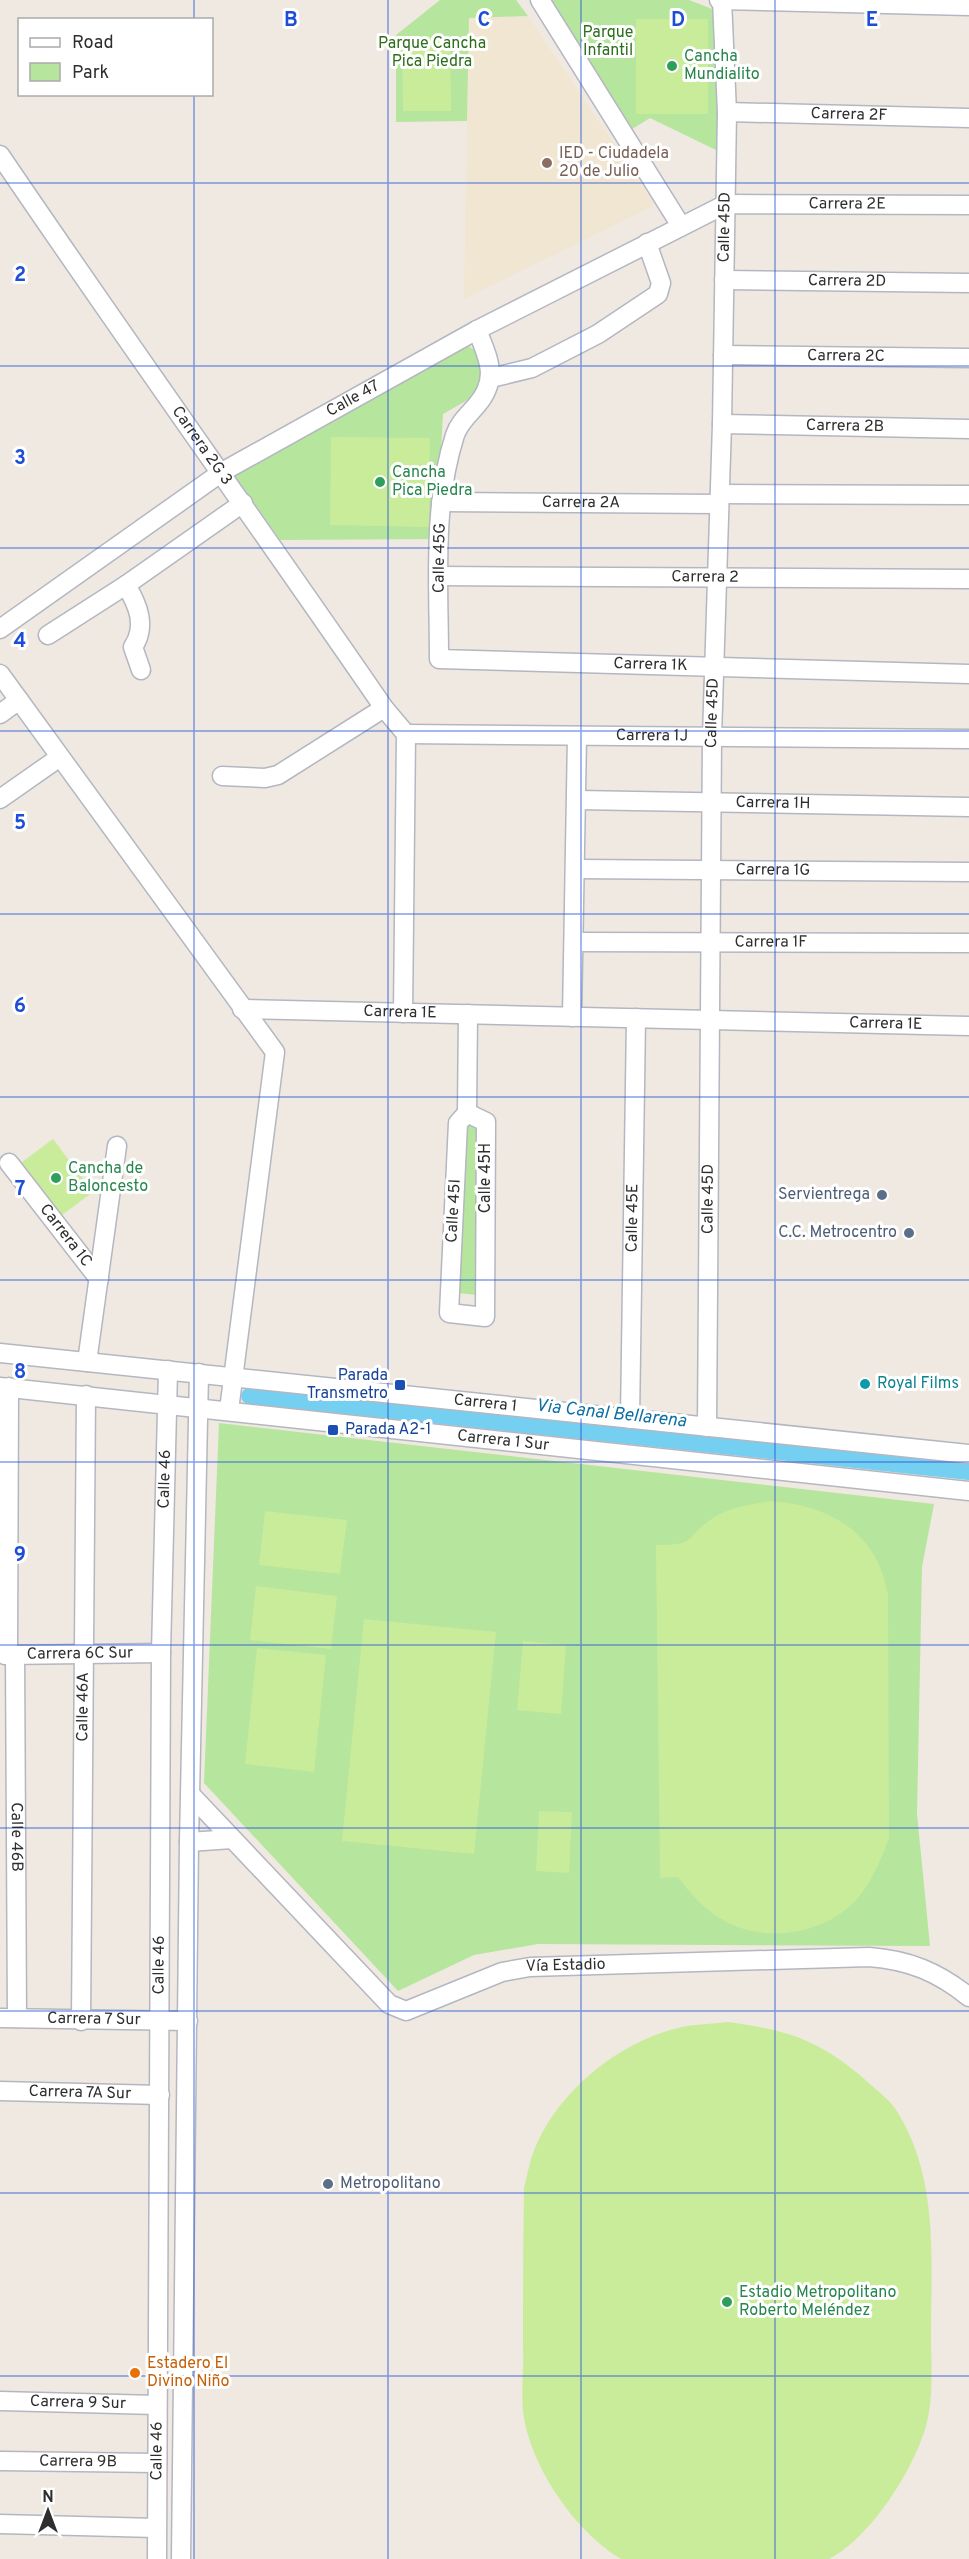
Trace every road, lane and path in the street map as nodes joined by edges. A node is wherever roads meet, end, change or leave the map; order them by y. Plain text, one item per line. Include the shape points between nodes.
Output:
1 (540, 0) edge
2 (721, 0) edge
3 (797, 1) edge
4 (870, 2) edge
5 (937, 3) edge
6 (969, 6) edge
7 (727, 112) junction
8 (969, 118) edge
9 (0, 155) edge
10 (726, 204) junction
11 (969, 205) edge
12 (681, 226) junction
13 (647, 243) junction
14 (724, 280) junction
15 (969, 283) edge
16 (477, 330) junction
17 (723, 355) junction
18 (969, 358) edge
19 (491, 378) junction
20 (722, 424) junction
21 (969, 429) edge
22 (222, 472) junction
23 (969, 495) edge
24 (719, 499) junction
25 (441, 502) junction
26 (243, 503) junction
27 (439, 576) junction
28 (716, 578) junction
29 (969, 579) edge
30 (126, 585) junction
31 (0, 629) edge
32 (48, 635) dead end
33 (439, 659) joint
34 (714, 666) junction
35 (141, 670) dead end
36 (0, 674) edge
37 (969, 674) edge
38 (19, 700) junction
39 (384, 708) junction
40 (0, 714) edge
41 (406, 734) junction
42 (577, 736) junction
43 (712, 737) junction
44 (969, 739) edge
45 (60, 757) junction
46 (222, 776) dead end
47 (0, 799) edge
48 (577, 800) junction
49 (711, 802) junction
50 (969, 807) edge
51 (577, 868) junction
52 (710, 870) junction
53 (969, 872) edge
54 (575, 942) junction
55 (711, 942) junction
56 (969, 943) edge
57 (242, 1009) junction
58 (403, 1013) junction
59 (468, 1014) junction
60 (572, 1017) junction
61 (636, 1018) junction
62 (711, 1020) junction
63 (969, 1026) edge
64 (467, 1113) junction
65 (117, 1146) dead end
66 (9, 1163) dead end
67 (99, 1279) junction
68 (485, 1317) joint
69 (0, 1353) edge
70 (87, 1362) junction
71 (168, 1370) junction
72 (199, 1373) junction
73 (233, 1376) junction
74 (4, 1387) edge
75 (86, 1395) junction
76 (167, 1404) junction
77 (197, 1407) junction
78 (229, 1410) junction
79 (630, 1419) junction
80 (706, 1427) junction
81 (969, 1454) edge
82 (969, 1491) edge
83 (86, 1653) junction
84 (161, 1653) junction
85 (8, 1655) edge
86 (190, 1795) junction
87 (232, 1839) junction
88 (189, 1842) junction
89 (969, 1997) edge
90 (9, 2018) edge
91 (81, 2021) junction
92 (160, 2021) junction
93 (188, 2021) junction
94 (0, 2091) edge
95 (160, 2095) junction
96 (0, 2401) edge
97 (157, 2405) junction
98 (0, 2461) edge
99 (157, 2463) junction
100 (0, 2524) edge
101 (156, 2528) junction
102 (157, 2559) edge
103 (181, 2559) edge

1 - 12 street
2 - 3 street
2 - 7 street, Calle 45D
3 - 4 street
4 - 5 street
5 - 6 street
7 - 8 street, Carrera 2F
7 - 10 street, Calle 45D
9 - 22 street, Carrera 2G 3 via 120,333
10 - 11 street, Carrera 2E
10 - 12 street, Calle 47
10 - 14 street, Calle 45D
12 - 13 street, Calle 47
13 - 16 street, Calle 47
13 - 19 street via 661,284 658,294 598,334 532,368
14 - 15 street, Carrera 2D
14 - 17 street, Calle 45D
16 - 19 street
16 - 22 street, Calle 47
17 - 18 street, Carrera 2C
17 - 20 street, Calle 45D
19 - 25 street, Calle 45G via 480,402 458,426
20 - 21 street, Carrera 2B
20 - 24 street, Calle 45D
22 - 26 street, Carrera 2G 3
22 - 31 street, Calle 47
23 - 24 street, Carrera 2A
24 - 25 street, Carrera 2A
24 - 28 street, Calle 45D
25 - 27 street, Calle 45G
26 - 30 street
26 - 39 street, Carrera 2G 3
27 - 28 street, Carrera 2
27 - 33 street, Calle 45G
28 - 29 street, Carrera 2
28 - 34 street, Calle 45D
30 - 32 street
30 - 35 street via 137,603 140,637 133,647
33 - 34 street, Carrera 1K
34 - 37 street, Carrera 1K
34 - 43 street, Calle 45D
36 - 38 street
38 - 40 street
38 - 45 street
39 - 41 street, Carrera 2G 3
39 - 46 street via 278,775
41 - 42 street, Carrera 1J
41 - 58 street
42 - 43 street, Carrera 1J
42 - 48 street
43 - 44 street, Carrera 1J
43 - 49 street, Calle 45D
45 - 47 street
45 - 57 street
48 - 49 street, Carrera 1H
48 - 51 street
49 - 50 street, Carrera 1H
49 - 52 street, Calle 45D
51 - 52 street, Carrera 1G
51 - 54 street
52 - 53 street, Carrera 1G
52 - 55 street, Calle 45D
54 - 55 street, Carrera 1F
54 - 60 street
55 - 56 street, Carrera 1F
55 - 62 street, Calle 45D
57 - 58 street, Carrera 1E
57 - 73 street via 275,1052
58 - 59 street, Carrera 1E
59 - 60 street, Carrera 1E
59 - 64 street
60 - 61 street, Carrera 1E
61 - 62 street, Carrera 1E
61 - 79 street, Calle 45E
62 - 63 street, Carrera 1E
62 - 80 street, Calle 45D
64 - 68 street, Calle 45H via 486,1122
64 - 68 street, Calle 45I via 458,1123 449,1313
65 - 67 street
66 - 67 street, Carrera 1C
67 - 70 street
69 - 70 street, Carrera 1
70 - 71 street, Carrera 1
71 - 72 street, Carrera 1
71 - 76 street, Calle 46
72 - 73 street, Carrera 1
72 - 77 street, Calle 46
73 - 78 street
73 - 79 street, Carrera 1
74 - 75 street, Carrera 1 Sur
74 - 85 street, Calle 46B
75 - 76 street, Carrera 1 Sur
75 - 83 street, Calle 46A
76 - 77 street, Carrera 1 Sur
76 - 84 street, Calle 46
77 - 78 street, Carrera 1 Sur
77 - 86 street, Calle 46
78 - 82 street, Carrera 1 Sur
79 - 80 street, Carrera 1
80 - 81 street, Carrera 1
83 - 84 street, Carrera 6C Sur
83 - 85 street, Carrera 6C Sur
83 - 91 street, Calle 46A
84 - 92 street, Calle 46
85 - 90 street, Calle 46B
86 - 87 street, Vía Estadio
86 - 88 street, Calle 46
87 - 88 street
87 - 89 street, Vía Estadio via 389,2004 406,2011 502,1972 530,1967 869,1957 916,1965 950,1982
88 - 93 street, Calle 46
90 - 91 street, Carrera 7 Sur
91 - 92 street, Carrera 7 Sur
92 - 93 street, Carrera 7 Sur
92 - 95 street, Calle 46
93 - 103 street, Calle 46
94 - 95 street, Carrera 7A Sur
95 - 97 street, Calle 46
96 - 97 street, Carrera 9 Sur
97 - 99 street, Calle 46
98 - 99 street, Carrera 9B
99 - 101 street, Calle 46
100 - 101 street
101 - 102 street, Calle 46

